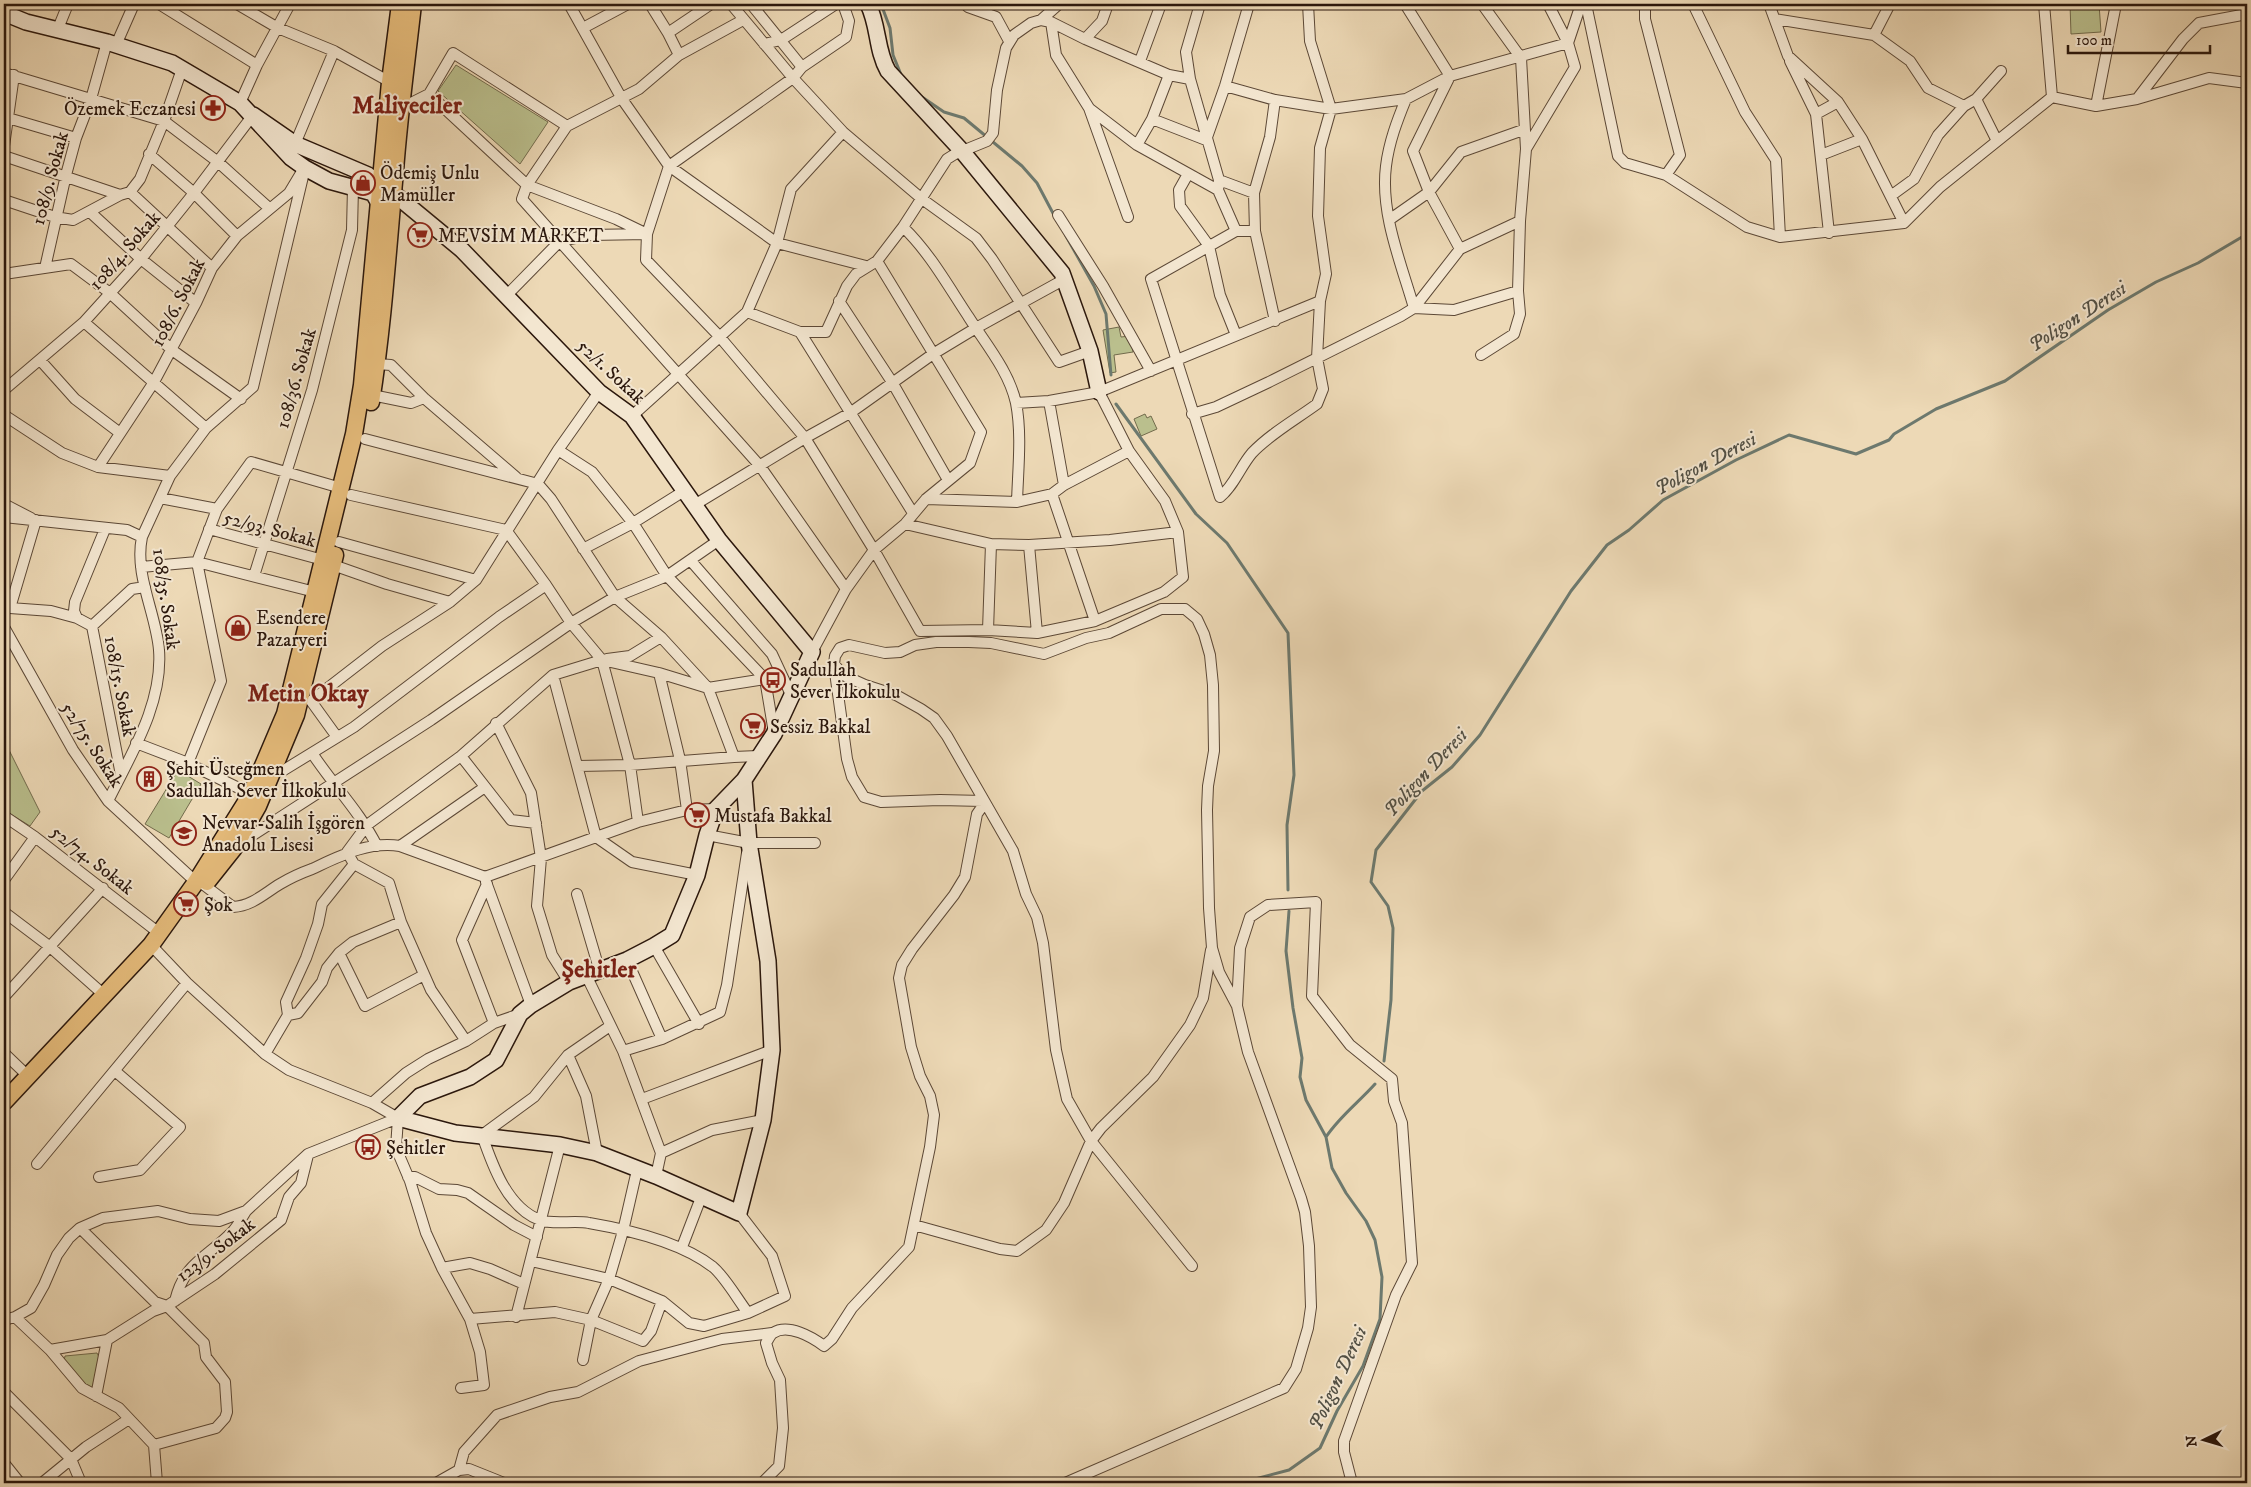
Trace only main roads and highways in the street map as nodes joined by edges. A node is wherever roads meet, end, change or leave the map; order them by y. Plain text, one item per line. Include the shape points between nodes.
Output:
1 (400, 4) edge
2 (413, 4) edge
3 (394, 108) junction
4 (382, 186) junction
5 (346, 492) junction
6 (328, 562) junction
7 (319, 594) junction
8 (200, 884) junction
9 (4, 1102) edge

1 - 3 main road via 390,82
2 - 3 main road
3 - 4 main road
4 - 5 main road via 362,385
4 - 5 main road via 391,222 377,364 365,439
5 - 6 main road
5 - 6 main road via 339,542
6 - 7 main road
7 - 8 main road via 284,714 251,794
7 - 8 main road via 296,715 258,806 234,848
8 - 9 main road via 155,939

